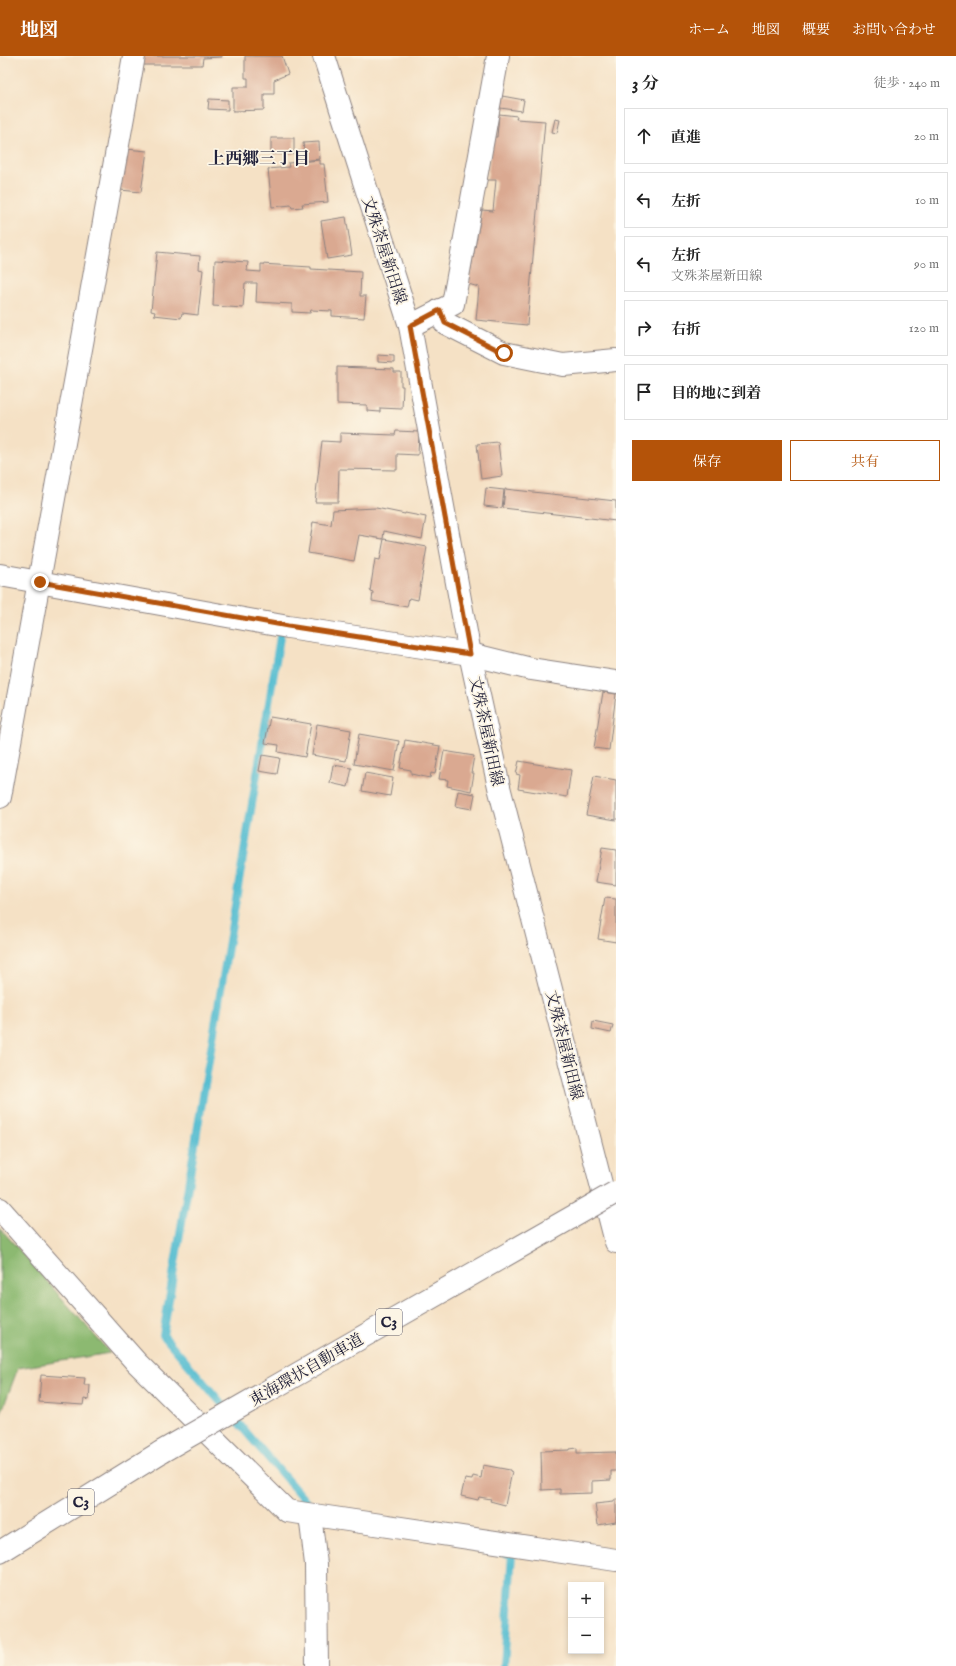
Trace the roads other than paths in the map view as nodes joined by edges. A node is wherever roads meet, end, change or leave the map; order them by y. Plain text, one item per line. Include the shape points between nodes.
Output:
1 (134, 56) edge
2 (324, 56) edge
3 (498, 56) edge
4 (440, 310) junction
5 (410, 326) junction
6 (616, 360) edge
7 (0, 575) edge
8 (40, 582) junction
9 (470, 654) junction
10 (616, 682) edge
11 (0, 797) edge
12 (616, 1192) edge
13 (0, 1210) edge
14 (616, 1242) edge
15 (310, 1515) junction
16 (0, 1552) edge
17 (616, 1560) edge
18 (317, 1666) edge

1 - 8 main road
2 - 5 main road, 文殊茶屋新田線
3 - 4 main road via 453,304
4 - 5 main road
4 - 6 main road via 445,323 504,353 562,365
5 - 9 main road, 文殊茶屋新田線
7 - 8 main road
8 - 9 main road via 288,626
8 - 11 main road
9 - 10 main road via 531,669
9 - 14 main road, 文殊茶屋新田線 via 499,787
12 - 16 main road, 東海環状自動車道 / C3, bridge via 161,1452
13 - 15 main road via 136,1362 287,1511
15 - 17 main road
15 - 18 main road via 316,1564

